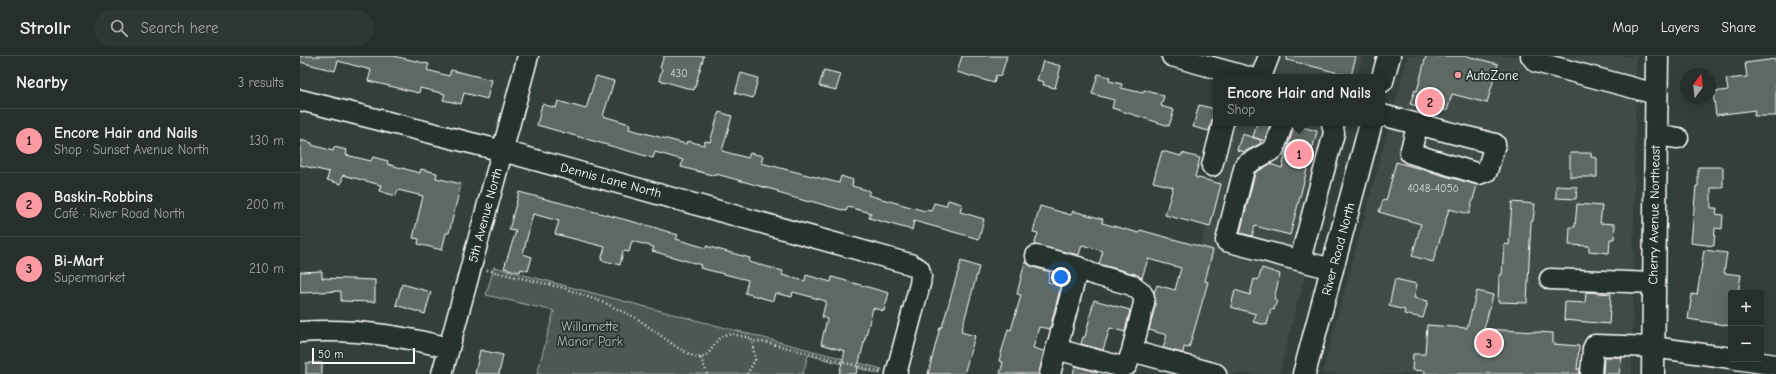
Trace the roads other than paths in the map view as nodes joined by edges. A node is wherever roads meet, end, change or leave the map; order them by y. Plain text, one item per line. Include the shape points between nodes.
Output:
1 (528, 56) edge
2 (1172, 56) edge
3 (1269, 56) edge
4 (1389, 56) edge
5 (1531, 56) edge
6 (1657, 56) edge
7 (1233, 74) edge
8 (1262, 74) edge
9 (1384, 74) edge
10 (1656, 94) junction
11 (300, 100) edge
12 (1385, 116) edge
13 (1418, 124) junction
14 (1222, 126) edge
15 (1282, 126) edge
16 (1333, 126) edge
17 (1370, 126) edge
18 (1656, 135) junction
19 (1678, 138) dead end
20 (503, 151) junction
21 (1212, 166) dead end
22 (1036, 256) dead end
23 (1300, 260) junction
24 (1078, 267) junction
25 (1332, 269) junction
26 (1550, 279) dead end
27 (1654, 283) junction
28 (300, 332) edge
29 (1653, 347) junction
30 (449, 348) junction
31 (1056, 349) junction
32 (1132, 351) junction
33 (1728, 358) edge
34 (1745, 365) edge
35 (1776, 365) edge
36 (442, 374) edge
37 (896, 374) edge
38 (1050, 374) edge
39 (1216, 374) edge
40 (1304, 374) edge
41 (1591, 374) edge
42 (1653, 374) edge

1 - 20 street, 5th Avenue North
2 - 7 street
3 - 8 street
4 - 9 main road
5 - 10 street via 1536,62
6 - 10 main road, Cherry Avenue Northeast
10 - 18 main road, Cherry Avenue Northeast
11 - 20 street, Dennis Lane North
12 - 13 street
13 - 13 street via 1495,144 1487,171 1479,174 1410,153
14 - 21 street
15 - 23 street via 1274,149 1245,165 1226,240
16 - 23 street via 1334,133
17 - 25 main road, River Road North
18 - 19 street
18 - 27 main road, Cherry Avenue Northeast
20 - 30 street, 5th Avenue North
20 - 37 street, Dennis Lane North via 900,260 919,269 920,284
22 - 24 street
23 - 25 street
24 - 31 street
24 - 32 street via 1092,274 1132,285 1141,292 1144,303
25 - 40 main road, River Road North
26 - 27 street
27 - 29 main road, Cherry Avenue Northeast
28 - 30 street via 344,330 403,337
29 - 33 street
29 - 41 street via 1596,345 1593,349
29 - 42 main road, Cherry Avenue Northeast
30 - 36 street, 5th Avenue North
31 - 32 street via 1122,367 1127,365
31 - 38 street
32 - 39 street
34 - 35 street

